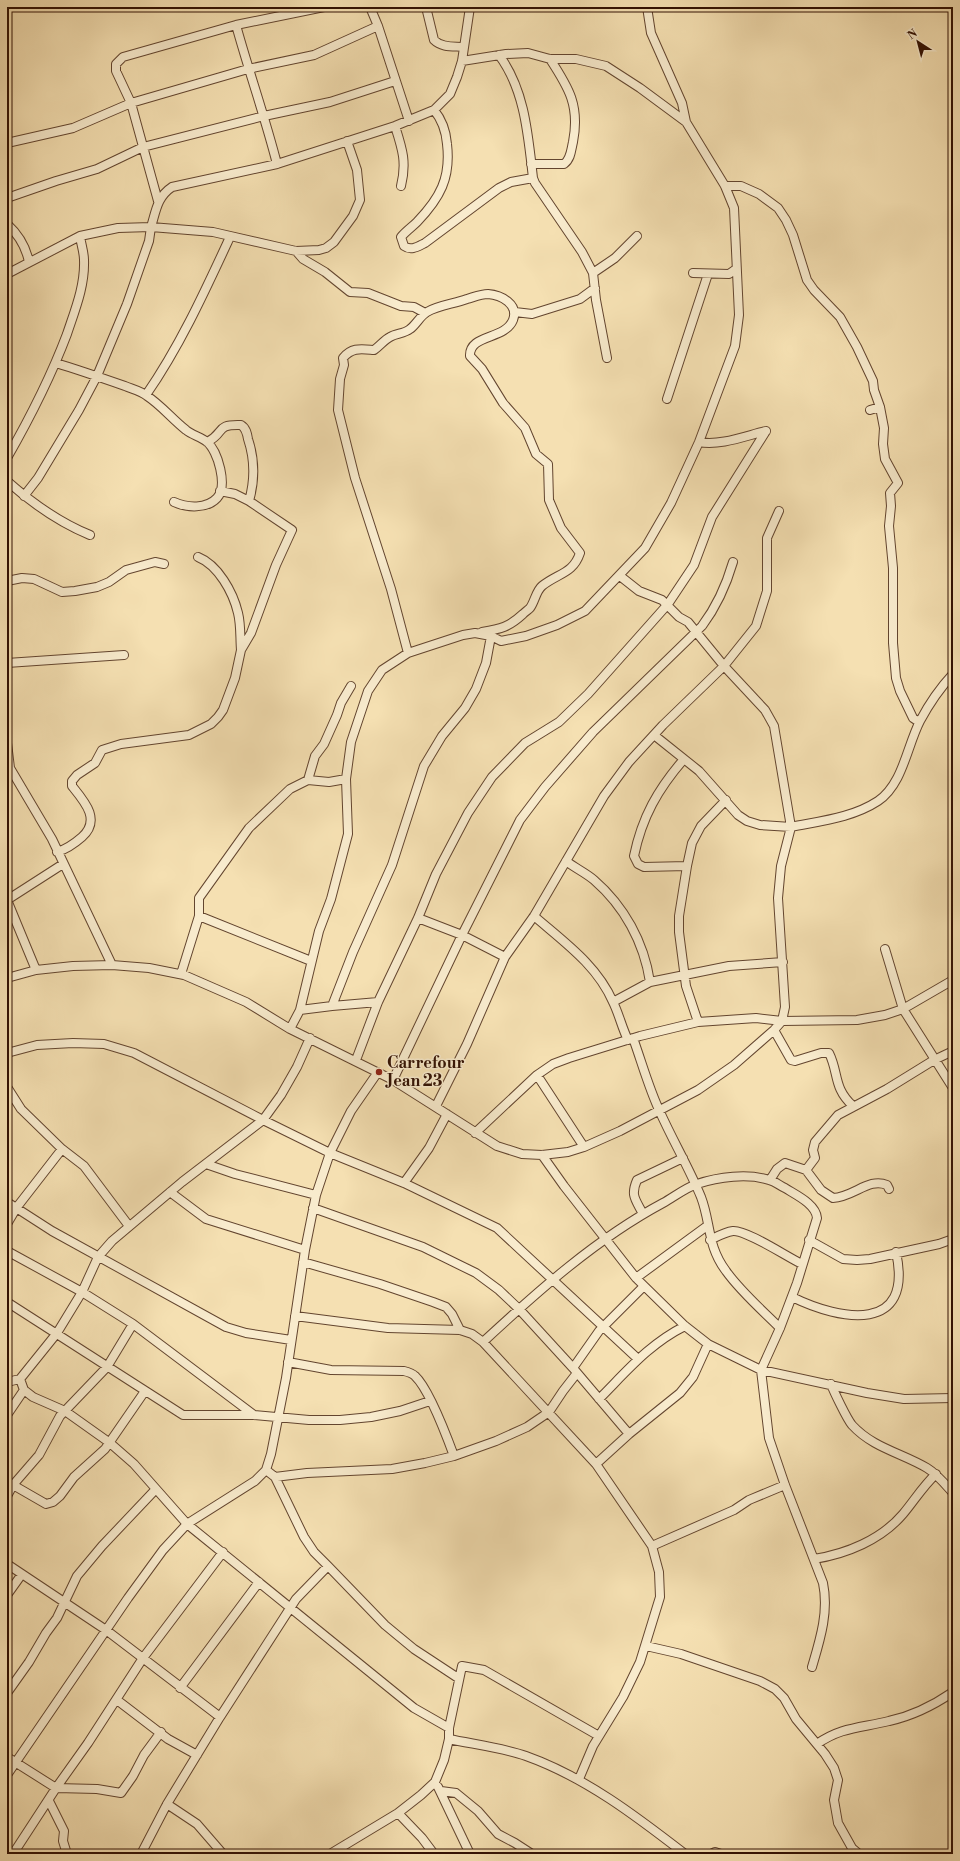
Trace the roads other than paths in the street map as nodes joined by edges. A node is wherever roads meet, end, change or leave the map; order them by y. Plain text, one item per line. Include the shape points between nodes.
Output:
1 (324, 7) edge
2 (370, 7) edge
3 (426, 7) edge
4 (470, 7) edge
5 (646, 7) edge
6 (236, 25) junction
7 (378, 26) junction
8 (464, 47) junction
9 (499, 55) junction
10 (550, 59) junction
11 (462, 61) junction
12 (248, 69) junction
13 (395, 81) junction
14 (131, 103) junction
15 (434, 110) junction
16 (264, 116) junction
17 (409, 121) junction
18 (686, 122) junction
19 (395, 126) junction
20 (347, 140) junction
21 (7, 143) edge
22 (143, 147) junction
23 (277, 164) junction
24 (531, 164) junction
25 (533, 178) junction
26 (401, 186) dead end
27 (725, 186) junction
28 (7, 198) edge
29 (158, 201) junction
30 (7, 224) edge
31 (151, 227) junction
32 (80, 236) junction
33 (637, 236) dead end
34 (230, 237) junction
35 (296, 251) junction
36 (29, 262) junction
37 (736, 269) junction
38 (593, 272) junction
39 (693, 273) dead end
40 (7, 274) edge
41 (708, 274) junction
42 (595, 288) junction
43 (515, 312) junction
44 (426, 313) junction
45 (607, 358) dead end
46 (56, 363) junction
47 (97, 376) junction
48 (146, 395) junction
49 (667, 398) dead end
50 (880, 407) junction
51 (870, 410) dead end
52 (207, 442) junction
53 (699, 442) junction
54 (7, 458) edge
55 (7, 481) edge
56 (220, 491) junction
57 (24, 496) junction
58 (249, 501) junction
59 (174, 502) dead end
60 (779, 511) dead end
61 (90, 534) dead end
62 (198, 557) dead end
63 (733, 562) dead end
64 (164, 564) dead end
65 (620, 576) junction
66 (7, 581) edge
67 (668, 604) junction
68 (696, 632) junction
69 (475, 633) junction
70 (491, 636) junction
71 (241, 650) junction
72 (408, 653) junction
73 (124, 655) dead end
74 (7, 663) edge
75 (724, 666) junction
76 (953, 674) edge
77 (351, 686) dead end
78 (919, 722) junction
79 (654, 736) junction
80 (7, 743) edge
81 (684, 759) junction
82 (8, 769) edge
83 (308, 780) junction
84 (346, 780) junction
85 (726, 800) junction
86 (791, 827) junction
87 (57, 852) junction
88 (566, 861) junction
89 (63, 864) junction
90 (687, 866) junction
91 (199, 916) junction
92 (534, 916) junction
93 (418, 918) junction
94 (462, 935) junction
95 (885, 950) dead end
96 (505, 956) junction
97 (311, 961) junction
98 (783, 962) junction
99 (112, 965) junction
100 (36, 970) junction
101 (181, 974) junction
102 (685, 975) junction
103 (7, 978) edge
104 (953, 980) edge
105 (650, 982) junction
106 (378, 1002) junction
107 (613, 1002) junction
108 (332, 1006) junction
109 (903, 1009) junction
110 (300, 1010) junction
111 (782, 1021) junction
112 (698, 1022) junction
113 (290, 1029) junction
114 (774, 1030) junction
115 (310, 1038) junction
116 (630, 1039) junction
117 (953, 1051) edge
118 (7, 1053) edge
119 (356, 1060) junction
120 (934, 1060) junction
121 (378, 1072) junction
122 (537, 1075) junction
123 (393, 1080) junction
124 (7, 1088) edge
125 (953, 1088) edge
126 (436, 1106) junction
127 (853, 1106) junction
128 (659, 1111) junction
129 (447, 1114) junction
130 (263, 1120) junction
131 (475, 1133) junction
132 (584, 1147) junction
133 (62, 1149) junction
134 (330, 1152) junction
135 (542, 1156) junction
136 (683, 1158) junction
137 (206, 1164) junction
138 (806, 1170) junction
139 (770, 1180) junction
140 (404, 1183) junction
141 (696, 1185) junction
142 (889, 1188) dead end
143 (170, 1192) junction
144 (316, 1195) junction
145 (7, 1202) edge
146 (17, 1207) junction
147 (313, 1208) junction
148 (643, 1214) junction
149 (7, 1224) edge
150 (129, 1226) junction
151 (707, 1226) junction
152 (606, 1239) junction
153 (952, 1239) edge
154 (710, 1240) junction
155 (809, 1240) junction
156 (305, 1250) junction
157 (7, 1251) edge
158 (896, 1252) junction
159 (98, 1257) junction
160 (303, 1262) junction
161 (802, 1264) junction
162 (636, 1278) junction
163 (553, 1280) junction
164 (644, 1286) junction
165 (82, 1292) junction
166 (792, 1297) junction
167 (7, 1302) edge
168 (519, 1309) junction
169 (295, 1316) junction
170 (133, 1324) junction
171 (685, 1326) junction
172 (604, 1327) junction
173 (780, 1328) junction
174 (460, 1330) junction
175 (57, 1333) junction
176 (292, 1340) junction
177 (483, 1342) junction
178 (708, 1344) junction
179 (638, 1359) junction
180 (288, 1362) junction
181 (107, 1367) junction
182 (761, 1370) junction
183 (575, 1371) junction
184 (20, 1379) junction
185 (7, 1382) edge
186 (831, 1384) junction
187 (24, 1390) junction
188 (145, 1391) junction
189 (953, 1398) edge
190 (600, 1399) junction
191 (430, 1401) junction
192 (65, 1411) junction
193 (548, 1412) junction
194 (7, 1415) edge
195 (254, 1415) junction
196 (278, 1418) junction
197 (629, 1434) junction
198 (110, 1442) junction
199 (454, 1456) junction
200 (596, 1464) junction
201 (266, 1470) junction
202 (936, 1474) junction
203 (275, 1477) junction
204 (13, 1485) junction
205 (785, 1485) junction
206 (156, 1489) junction
207 (953, 1493) edge
208 (7, 1496) edge
209 (187, 1524) junction
210 (652, 1546) junction
211 (223, 1552) junction
212 (814, 1559) junction
213 (7, 1564) edge
214 (328, 1566) junction
215 (22, 1574) junction
216 (259, 1582) junction
217 (7, 1595) edge
218 (65, 1603) junction
219 (292, 1608) junction
220 (106, 1630) junction
221 (646, 1646) junction
222 (143, 1658) junction
223 (812, 1667) dead end
224 (458, 1678) junction
225 (180, 1688) junction
226 (953, 1692) edge
227 (7, 1693) edge
228 (117, 1700) junction
229 (220, 1717) junction
230 (449, 1728) junction
231 (161, 1732) junction
232 (599, 1736) junction
233 (449, 1739) junction
234 (817, 1744) junction
235 (197, 1755) junction
236 (7, 1758) edge
237 (15, 1763) junction
238 (7, 1775) edge
239 (579, 1779) junction
240 (435, 1782) junction
241 (56, 1788) junction
242 (441, 1791) junction
243 (49, 1801) junction
244 (167, 1804) junction
245 (398, 1813) junction
246 (13, 1854) edge
247 (67, 1854) edge
248 (141, 1854) edge
249 (223, 1854) edge
250 (330, 1854) edge
251 (434, 1854) edge
252 (470, 1854) edge
253 (532, 1854) edge
254 (685, 1854) edge
255 (710, 1854) edge
256 (721, 1854) edge
257 (858, 1854) edge

1 - 6 street
2 - 7 street
3 - 8 street via 434,40 446,46
4 - 8 street
5 - 18 street via 651,33 682,103
6 - 12 street
6 - 14 street via 123,57 116,64 116,71
7 - 12 street via 314,55
7 - 13 street
8 - 11 street
9 - 10 street via 528,53
9 - 11 street
9 - 24 street via 508,67 522,102
10 - 18 street via 576,59 606,66
10 - 24 street via 572,97 576,118 574,136 570,157 564,164
11 - 15 street via 450,94
12 - 14 street
12 - 16 street
13 - 16 street via 330,102
13 - 17 street
14 - 21 street via 73,128
14 - 22 street
15 - 17 street
15 - 25 street via 443,123 446,136 449,156 447,173 439,196 401,237 408,249 415,249 425,243 500,188 511,182
16 - 22 street
16 - 23 street
17 - 19 street
18 - 27 street
19 - 20 street
19 - 26 street via 404,157
20 - 23 street
20 - 35 street via 357,170 360,200 358,209 334,242 326,248
22 - 28 street via 97,169
22 - 29 street
23 - 29 street via 172,187 164,192
24 - 25 street
25 - 38 street
27 - 37 street via 734,208
27 - 50 street via 741,186 751,190 778,208 793,235 807,280 840,317 873,381
29 - 31 street
30 - 36 street via 20,239
31 - 32 street via 118,228
31 - 34 street via 213,232
31 - 47 street via 127,304
32 - 36 street
32 - 46 street via 84,260 83,282 79,301
33 - 38 street via 615,258
34 - 35 street
34 - 48 street via 208,286 166,366
35 - 44 street via 350,292 368,293
36 - 40 street
37 - 41 street via 729,274
37 - 53 street via 738,315 735,346
38 - 42 street
39 - 41 street
41 - 49 street
42 - 43 street via 580,299 532,314
42 - 45 street
43 - 44 street via 510,303 499,296 487,294 438,307
43 - 69 street via 511,324 499,334 474,345 470,356 503,403 525,428 536,454 548,464 549,500 561,528 580,553 576,565 540,588 529,609 516,621 504,628
44 - 72 street via 408,331 392,336 374,350 357,348 348,352 343,358 338,396 338,410 347,448
46 - 47 street
46 - 54 street via 33,413
47 - 48 street
47 - 57 street via 38,478
48 - 52 street via 195,437
50 - 51 street
50 - 78 street via 886,459 898,483 890,493 889,519 894,568 893,643 896,678 912,718
52 - 56 street via 219,460
52 - 58 street via 229,424 244,426 252,448 254,468
53 - 65 street via 671,503 645,548
53 - 67 street via 720,442 766,431 712,517 694,565
55 - 57 street
56 - 58 street
56 - 59 street via 217,498 191,507
57 - 61 street via 55,518
58 - 71 street via 292,530
60 - 75 street via 767,538 767,591 756,626
62 - 71 street via 210,564 231,593 238,613
63 - 68 street via 719,602
64 - 66 street via 155,562 126,570 97,588 75,591 62,592 34,579
65 - 67 street via 639,591
65 - 70 street via 585,611 557,625 526,636 501,641
67 - 68 street
67 - 93 street via 588,694 559,722 525,743 492,777 468,813 436,874
68 - 75 street
68 - 94 street via 593,732 545,787 520,820
69 - 70 street
69 - 72 street
70 - 108 street via 486,663 476,689 424,766 392,865
71 - 87 street via 235,678 223,710 211,724 189,735 105,748 95,763 74,778 72,786 87,807 91,824 87,832 73,845
72 - 84 street via 382,670 368,691 351,742
73 - 74 street
75 - 79 street
75 - 86 street via 765,710 774,726
76 - 78 street via 941,687
77 - 83 street via 324,744 315,756
78 - 86 street via 895,781 879,800 845,816
79 - 81 street
79 - 88 street via 629,762 604,796
80 - 82 street
81 - 85 street
81 - 90 street via 665,781 649,809 634,856 638,864 644,867
82 - 87 street via 52,839
83 - 84 street
83 - 91 street via 290,789 249,828 199,898
84 - 97 street via 348,834
85 - 86 street via 738,815 747,821 768,826
85 - 90 street via 701,826 692,843
86 - 98 street via 781,866 778,898
87 - 89 street
88 - 92 street
88 - 105 street via 593,879 627,918 641,947
89 - 99 street
89 - 100 street via 7,900
90 - 102 street via 679,932
91 - 97 street
91 - 101 street
92 - 96 street
92 - 107 street via 582,957
93 - 94 street
93 - 106 street
94 - 96 street
94 - 123 street
95 - 109 street
96 - 126 street via 467,1044
97 - 110 street
98 - 102 street via 729,966
98 - 111 street via 785,1007
99 - 100 street
99 - 101 street
100 - 103 street
101 - 113 street via 246,1002
102 - 105 street
102 - 112 street
104 - 109 street
105 - 107 street
106 - 108 street
106 - 119 street
107 - 116 street
108 - 110 street
109 - 111 street via 857,1020
109 - 120 street
110 - 113 street
111 - 112 street via 756,1018
111 - 114 street
112 - 116 street
113 - 115 street
114 - 127 street via 791,1060 829,1053 838,1085
114 - 128 street via 734,1065 698,1090
115 - 119 street
115 - 130 street via 281,1095
116 - 122 street via 553,1064
116 - 128 street
117 - 120 street
118 - 130 street via 37,1045 72,1042 104,1044 134,1053
119 - 121 street
120 - 125 street
120 - 127 street via 887,1089
121 - 123 street
121 - 134 street via 351,1112
122 - 131 street
122 - 132 street
123 - 126 street
124 - 133 street via 21,1109
126 - 129 street
127 - 138 street via 838,1115 814,1142 815,1158
128 - 132 street
128 - 136 street
129 - 131 street
129 - 140 street via 429,1148
130 - 134 street
130 - 137 street
131 - 135 street via 497,1146 522,1154
132 - 135 street
133 - 146 street
133 - 150 street via 84,1166
134 - 140 street
134 - 144 street
135 - 152 street
136 - 141 street
136 - 148 street via 636,1180 634,1196
137 - 143 street
137 - 144 street
138 - 139 street via 785,1162 777,1168
138 - 142 street via 821,1190 833,1198 848,1196 877,1182
139 - 141 street via 729,1177
139 - 155 street via 814,1209 817,1218
140 - 163 street via 497,1228
141 - 148 street
141 - 151 street via 704,1206
143 - 150 street
143 - 156 street via 206,1219
144 - 147 street
145 - 146 street
146 - 149 street
146 - 159 street via 52,1231
147 - 156 street
147 - 168 street via 423,1247 455,1262 476,1273
148 - 152 street
150 - 159 street
151 - 154 street
151 - 162 street
152 - 162 street
152 - 163 street
153 - 158 street
154 - 161 street via 726,1232 735,1231 746,1234
154 - 173 street via 725,1271
155 - 158 street via 848,1260 870,1259
155 - 161 street
156 - 160 street
157 - 165 street
158 - 166 street via 896,1295 893,1301 875,1314 841,1314
159 - 165 street
159 - 176 street via 226,1327 246,1334
160 - 169 street
160 - 174 street via 380,1284 446,1307
161 - 166 street
162 - 164 street
163 - 168 street
163 - 172 street
164 - 171 street
164 - 172 street
165 - 170 street
165 - 175 street
166 - 173 street
167 - 175 street
168 - 177 street
168 - 183 street
169 - 174 street via 388,1328
169 - 176 street
170 - 181 street
170 - 195 street
171 - 178 street
171 - 179 street via 666,1336
172 - 179 street
172 - 183 street
173 - 182 street
174 - 177 street via 472,1334
175 - 181 street
175 - 184 street
176 - 180 street
177 - 193 street
178 - 182 street
178 - 197 street via 693,1377 680,1393
179 - 190 street
180 - 191 street via 331,1370 404,1371 414,1375
180 - 196 street
181 - 188 street
181 - 192 street
182 - 186 street
182 - 205 street via 770,1438
183 - 190 street
183 - 193 street
184 - 185 street
184 - 187 street
186 - 189 street via 904,1399
186 - 202 street via 851,1424 858,1430 880,1447
187 - 192 street via 33,1397
187 - 194 street
188 - 195 street via 183,1414
188 - 198 street
190 - 197 street
191 - 196 street via 371,1417 340,1420
191 - 199 street
192 - 198 street
192 - 204 street via 39,1455
193 - 199 street via 527,1427
193 - 200 street
195 - 196 street
196 - 201 street
197 - 200 street
198 - 204 street via 74,1477 60,1496 49,1504
198 - 206 street
199 - 203 street via 392,1469
200 - 210 street
201 - 203 street
201 - 209 street via 255,1481
202 - 207 street
202 - 212 street via 885,1532 867,1543
203 - 214 street via 304,1537
204 - 208 street
205 - 210 street
205 - 212 street
206 - 209 street
206 - 218 street via 86,1565 71,1586
209 - 211 street
209 - 220 street via 163,1550
210 - 221 street via 659,1572 660,1597
211 - 216 street
211 - 222 street
212 - 223 street via 826,1598 821,1634
213 - 215 street
214 - 219 street via 296,1599
214 - 224 street via 385,1625 414,1649
215 - 217 street
215 - 218 street
216 - 219 street
216 - 225 street
218 - 220 street
218 - 227 street
219 - 229 street
219 - 230 street via 414,1708
220 - 222 street
220 - 237 street
221 - 232 street via 623,1696
221 - 234 street via 680,1654 765,1684 784,1698 796,1720
222 - 225 street
222 - 228 street
224 - 230 street
224 - 232 street via 462,1666 484,1670
225 - 229 street
226 - 234 street via 939,1702 914,1713 830,1734
228 - 231 street
228 - 241 street
229 - 235 street
230 - 233 street
231 - 235 street
231 - 241 street via 121,1793 97,1789
232 - 239 street
233 - 239 street via 524,1755
233 - 240 street
234 - 257 street via 834,1768 838,1780 834,1800 838,1823
235 - 244 street
236 - 237 street
237 - 238 street
237 - 241 street
239 - 254 street
240 - 242 street
240 - 245 street
241 - 243 street
242 - 252 street
242 - 253 street via 456,1793 478,1811 498,1834 516,1842
243 - 246 street
243 - 247 street via 64,1830 63,1841
244 - 248 street
244 - 249 street via 198,1824
245 - 250 street
245 - 251 street
255 - 256 street

